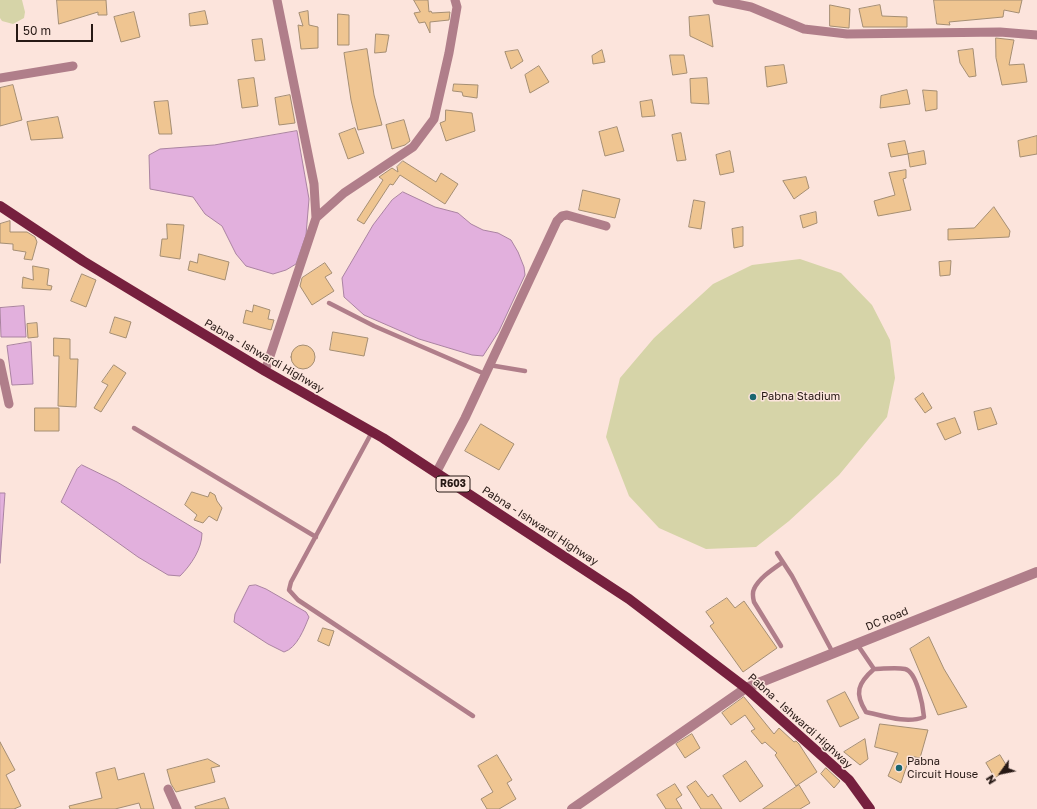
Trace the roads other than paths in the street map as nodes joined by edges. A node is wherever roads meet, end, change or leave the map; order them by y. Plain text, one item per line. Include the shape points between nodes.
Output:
1 (277, 0) edge
2 (455, 0) edge
3 (717, 0) edge
4 (1037, 35) edge
5 (73, 66) dead end
6 (0, 78) edge
7 (0, 206) edge
8 (316, 218) junction
9 (606, 226) dead end
10 (329, 303) dead end
11 (0, 363) edge
12 (487, 369) junction
13 (525, 371) dead end
14 (265, 372) junction
15 (9, 404) dead end
16 (134, 428) dead end
17 (372, 432) junction
18 (436, 473) junction
19 (316, 537) junction
20 (777, 553) dead end
21 (783, 562) junction
22 (1037, 572) edge
23 (857, 644) junction
24 (781, 646) dead end
25 (833, 653) junction
26 (874, 669) junction
27 (746, 688) junction
28 (473, 716) dead end
29 (168, 789) dead end
30 (177, 809) edge
31 (572, 809) edge
32 (870, 809) edge

1 - 8 street via 314,184
2 - 8 street via 457,7 449,53 434,119 413,147 344,193
3 - 4 street via 751,7 804,29 847,34 1000,32
5 - 6 street
7 - 14 main road, Pabna - Ishwardi Highway / R603 via 84,261
8 - 14 street
9 - 12 street via 567,215 557,221
10 - 12 lane via 374,326
11 - 15 street
12 - 13 lane
12 - 18 street
14 - 17 main road, Pabna - Ishwardi Highway / R603
16 - 19 lane
17 - 18 main road, Pabna - Ishwardi Highway / R603
17 - 19 lane
18 - 27 main road, Pabna - Ishwardi Highway / R603 via 629,599
19 - 28 lane via 289,590 298,600
20 - 21 lane
21 - 24 lane via 754,589 753,594 754,602
21 - 25 lane
22 - 23 street, DC Road
23 - 25 street, DC Road
23 - 26 lane
25 - 27 street, DC Road
26 - 26 lane via 906,669 913,674 923,704 924,717 917,720 896,719 866,712 859,696 859,685
27 - 31 street, DC Road
27 - 32 main road, Pabna - Ishwardi Highway / R603 via 849,780
29 - 30 street

